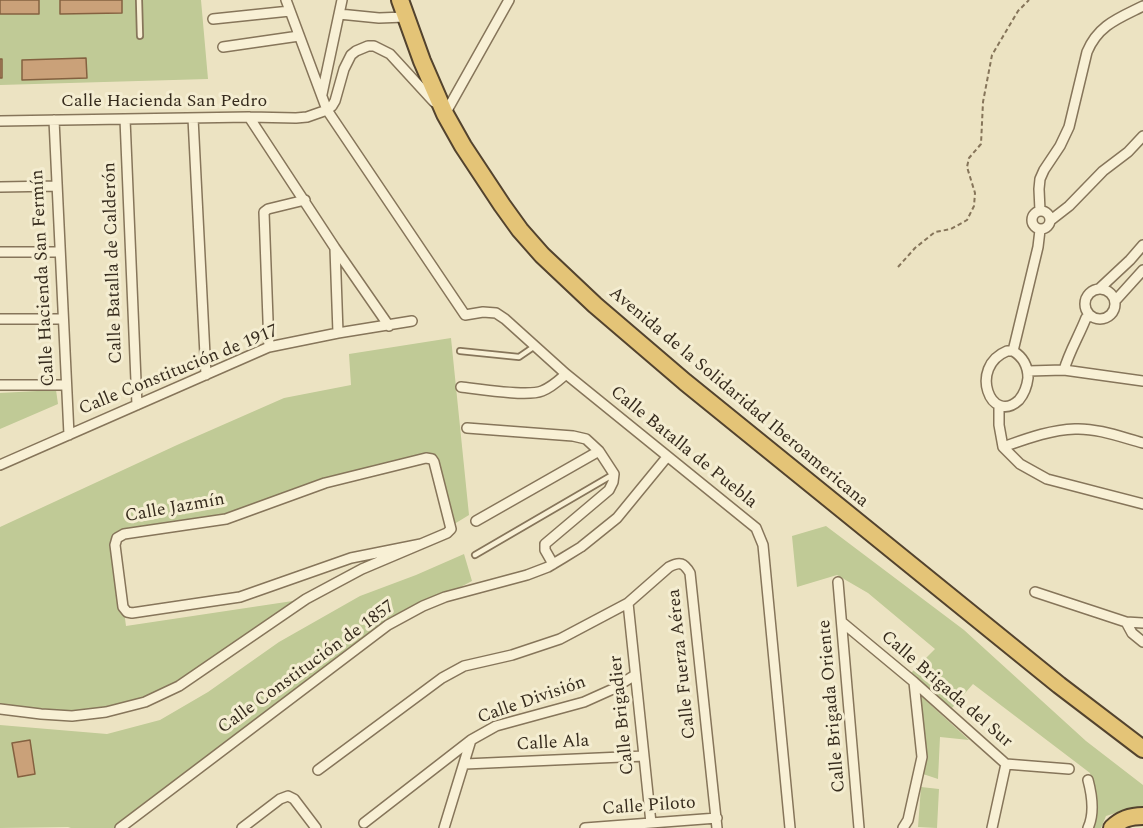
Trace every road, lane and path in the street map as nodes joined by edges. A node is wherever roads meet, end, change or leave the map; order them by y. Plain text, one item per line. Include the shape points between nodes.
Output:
1 (139, 0) edge
2 (286, 0) edge
3 (342, 0) edge
4 (400, 0) edge
5 (509, 0) edge
6 (1029, 0) edge
7 (1143, 6) edge
8 (290, 11) junction
9 (339, 14) junction
10 (405, 17) junction
11 (213, 19) dead end
12 (140, 36) dead end
13 (299, 36) junction
14 (223, 47) dead end
15 (321, 95) junction
16 (327, 110) junction
17 (445, 114) junction
18 (249, 117) junction
19 (193, 118) junction
20 (125, 119) junction
21 (54, 120) junction
22 (0, 121) edge
23 (1143, 136) edge
24 (57, 186) junction
25 (0, 187) edge
26 (305, 200) junction
27 (1040, 211) junction
28 (1051, 220) junction
29 (1040, 230) junction
30 (1143, 245) edge
31 (335, 248) junction
32 (0, 252) edge
33 (60, 252) junction
34 (898, 267) dead end
35 (1143, 270) edge
36 (1100, 289) junction
37 (1115, 301) junction
38 (1091, 316) junction
39 (0, 319) edge
40 (63, 319) junction
41 (412, 321) dead end
42 (389, 326) junction
43 (338, 333) junction
44 (535, 346) junction
45 (269, 347) junction
46 (460, 351) dead end
47 (1013, 351) junction
48 (1064, 370) junction
49 (1028, 371) junction
50 (566, 374) junction
51 (206, 375) junction
52 (1143, 381) edge
53 (0, 385) edge
54 (66, 385) junction
55 (461, 387) dead end
56 (137, 405) junction
57 (999, 406) junction
58 (467, 428) dead end
59 (69, 435) junction
60 (1143, 442) edge
61 (1002, 447) junction
62 (599, 450) junction
63 (667, 457) junction
64 (0, 465) edge
65 (614, 474) junction
66 (1143, 504) edge
67 (476, 521) dead end
68 (421, 544) junction
69 (475, 555) dead end
70 (553, 564) junction
71 (838, 582) dead end
72 (1035, 592) dead end
73 (628, 603) junction
74 (1126, 622) junction
75 (843, 623) junction
76 (1143, 623) edge
77 (1143, 642) edge
78 (635, 675) junction
79 (914, 682) junction
80 (0, 709) edge
81 (471, 740) junction
82 (1143, 749) edge
83 (644, 756) junction
84 (465, 764) junction
85 (1006, 765) junction
86 (1069, 769) dead end
87 (318, 770) dead end
88 (1088, 780) dead end
89 (1143, 816) edge
90 (363, 823) dead end
91 (651, 823) junction
92 (717, 823) edge
93 (906, 824) edge
94 (120, 828) edge
95 (242, 828) edge
96 (316, 828) edge
97 (445, 828) edge
98 (585, 828) edge
99 (790, 828) edge
100 (859, 828) edge
101 (915, 828) edge
102 (992, 828) edge
103 (1088, 828) edge
104 (1112, 828) edge

1 - 12 lane
2 - 8 street
3 - 9 street
4 - 10 highway, Avenida de la Solidaridad Iberoamericana
5 - 17 street
6 - 34 path via 992,55 983,102 981,144 967,167 975,193 974,206 967,220 935,232
7 - 27 street via 1102,28 1091,43 1069,127 1040,179
8 - 11 street
8 - 13 street
9 - 10 street
9 - 15 street
10 - 17 highway, Avenida de la Solidaridad Iberoamericana
13 - 14 street
13 - 15 street
15 - 16 street
16 - 17 street via 335,101 351,56 374,46 390,54
16 - 18 street, Calle Hacienda San Pedro via 296,118
16 - 44 street, Calle Batalla de Puebla via 465,315 496,313
17 - 82 highway, Avenida de la Solidaridad Iberoamericana via 520,230 586,297 685,382
18 - 19 street, Calle Hacienda San Pedro
18 - 26 street
19 - 20 street, Calle Hacienda San Pedro
19 - 51 street
20 - 21 street, Calle Hacienda San Pedro
20 - 56 street, Calle Batalla de Calderón
21 - 22 street, Calle Hacienda San Pedro
21 - 24 street, Calle Hacienda San Fermín
23 - 28 street
24 - 25 street
24 - 33 street, Calle Hacienda San Fermín
26 - 31 street
26 - 45 street via 264,213
27 - 28 street
27 - 29 street via 1032,219
28 - 29 street via 1046,229
29 - 47 street
30 - 36 street
31 - 42 street
31 - 43 street
32 - 33 street
33 - 40 street, Calle Hacienda San Fermín
35 - 37 street
36 - 37 street via 1110,293
36 - 38 street via 1093,291 1085,303
37 - 38 street via 1113,313 1107,318
38 - 48 street via 1086,318
39 - 40 street
40 - 54 street, Calle Hacienda San Fermín
41 - 42 street, Calle Constitución de 1917
42 - 43 street, Calle Constitución de 1917
43 - 45 street, Calle Constitución de 1917
44 - 46 lane via 519,357
44 - 50 street, Calle Batalla de Puebla
45 - 51 street, Calle Constitución de 1917
47 - 49 street
47 - 57 street via 998,356 986,374 988,394
48 - 49 street
48 - 52 street
49 - 57 street via 1027,385 1017,402
50 - 55 street via 554,386 540,392
50 - 63 street, Calle Batalla de Puebla
51 - 56 street, Calle Constitución de 1917
53 - 54 street
54 - 59 street, Calle Hacienda San Fermín
56 - 59 street, Calle Constitución de 1917
57 - 61 street
58 - 62 street via 573,436 586,439
59 - 64 street, Calle Constitución de 1917
60 - 61 street via 1077,429 1057,430
61 - 66 street via 1020,464 1047,479
62 - 65 street
62 - 67 street
63 - 70 street, Calle Constitución de 1857 via 616,518
63 - 99 street, Calle Batalla de Puebla via 756,528 763,545
65 - 69 lane
65 - 70 street via 609,490 545,544
68 - 68 street, Calle Jazmín via 451,529 430,458 325,483 226,519 124,534 114,545 123,607 132,613 240,597 351,558
68 - 80 street, Calle Jazmín via 306,599 179,686 145,702 72,716
70 - 94 street, Calle Constitución de 1857 via 518,578 445,597 388,625
71 - 75 street, Calle Brigada Oriente
72 - 74 street
73 - 78 street, Calle Brigadier
73 - 87 street, Calle Fuerza Aérea via 560,639 464,666
73 - 92 street, Calle Fuerza Aérea via 674,564 686,566 690,573
74 - 76 street
74 - 77 street
75 - 79 street, Calle Brigada del Sur
75 - 100 street, Calle Brigada Oriente
78 - 81 street, Calle División via 584,702 496,726
78 - 83 street, Calle Brigadier
79 - 85 street, Calle Brigada del Sur
79 - 93 street via 922,757
81 - 84 street
81 - 90 street, Calle División
83 - 84 street, Calle Ala
83 - 91 street, Calle Brigadier
84 - 97 street
85 - 86 street, Calle Brigada del Sur
85 - 102 street
88 - 103 street via 1092,807
89 - 104 highway via 1121,820
91 - 92 street, Calle Piloto
91 - 98 street, Calle Piloto
93 - 101 street
95 - 96 street via 288,795

